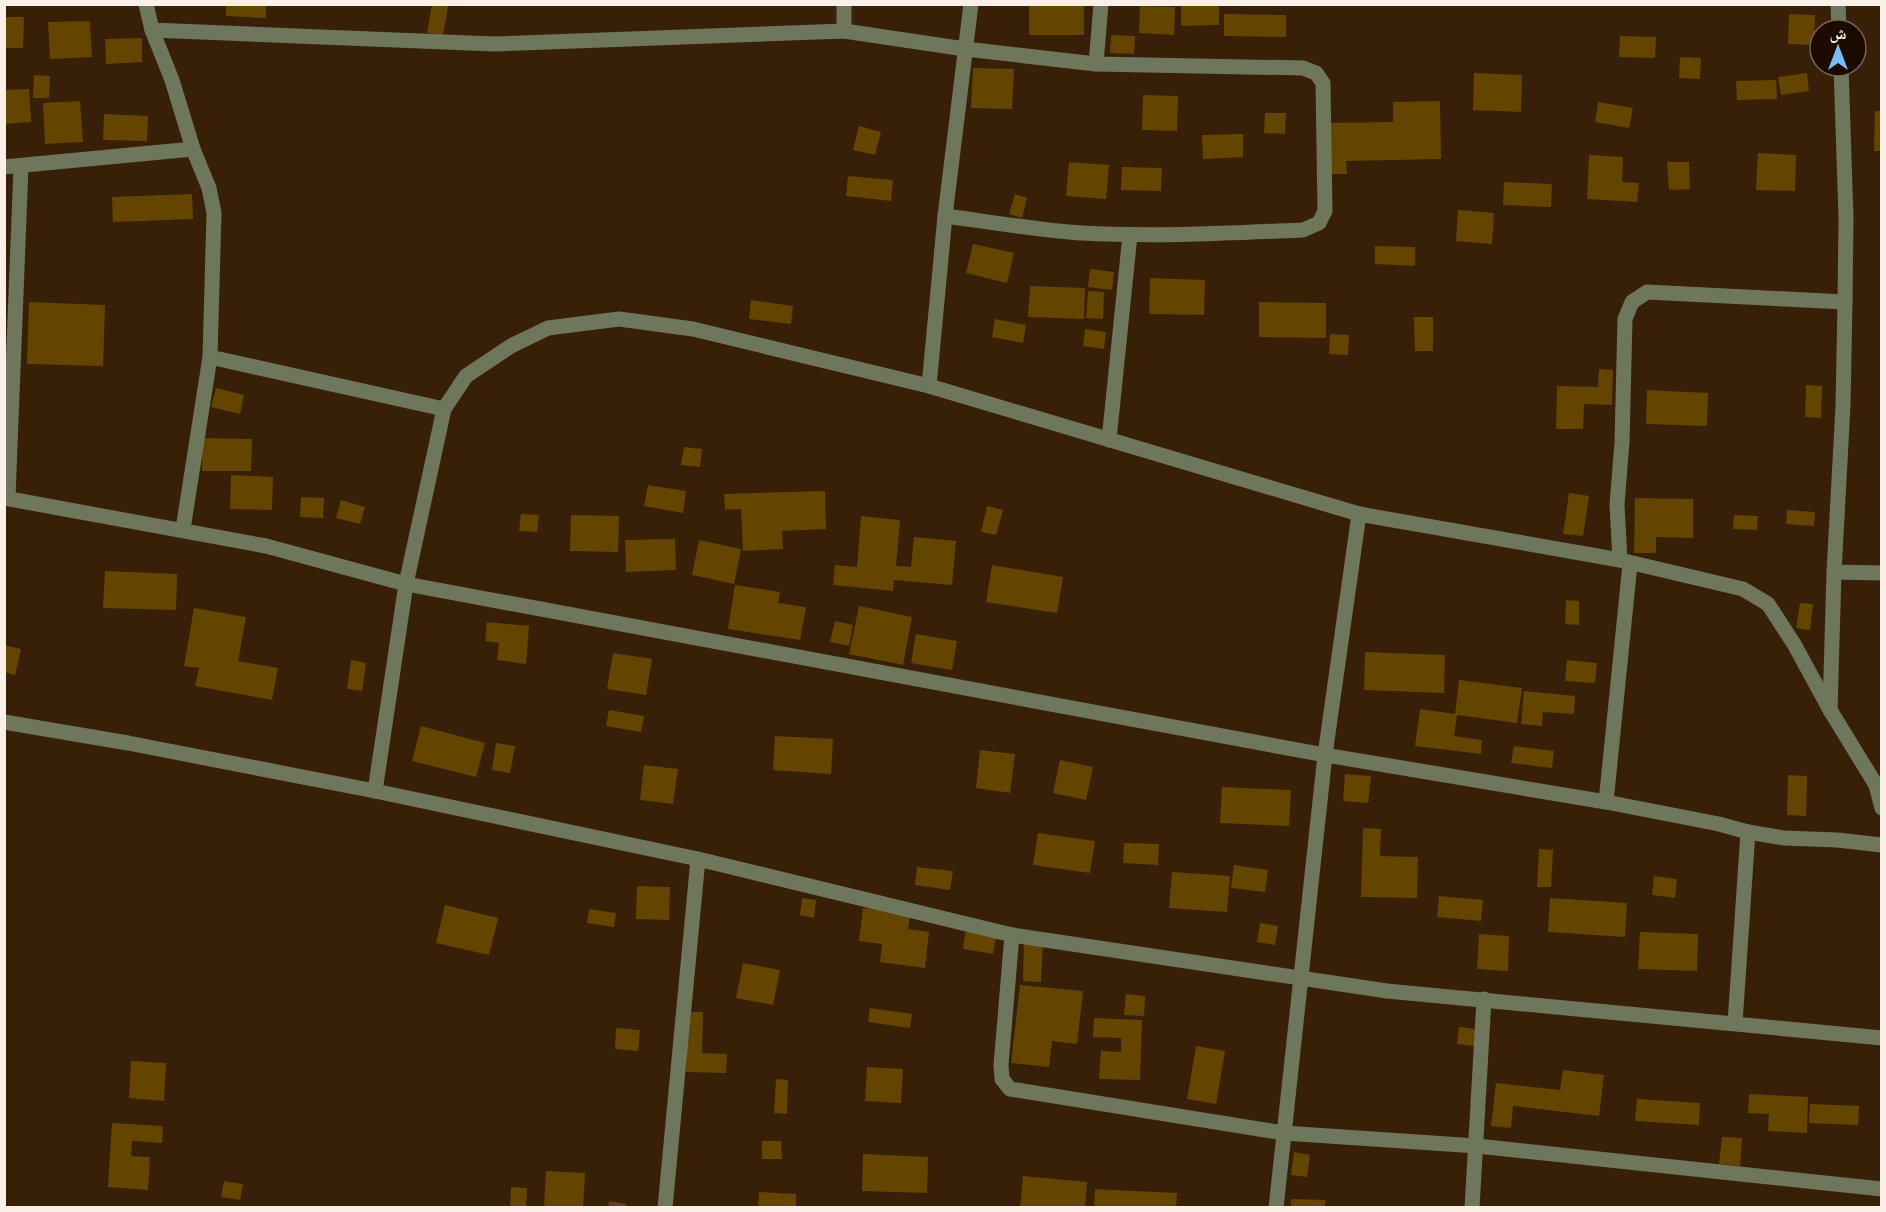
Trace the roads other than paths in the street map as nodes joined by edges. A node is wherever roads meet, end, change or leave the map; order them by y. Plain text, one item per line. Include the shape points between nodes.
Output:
1 (146, 4) edge
2 (844, 4) edge
3 (971, 4) edge
4 (1101, 4) edge
5 (152, 30) junction
6 (844, 31) junction
7 (965, 49) junction
8 (1096, 64) junction
9 (1841, 78) edge
10 (193, 149) junction
11 (4, 167) edge
12 (21, 167) junction
13 (945, 216) junction
14 (1130, 235) junction
15 (1845, 302) junction
16 (210, 357) junction
17 (929, 386) junction
18 (444, 409) junction
19 (1108, 440) junction
20 (6, 498) edge
21 (1359, 514) junction
22 (183, 529) junction
23 (1625, 562) junction
24 (1834, 572) junction
25 (1881, 573) edge
26 (406, 584) junction
27 (1830, 710) junction
28 (4, 722) edge
29 (1324, 755) junction
30 (375, 791) junction
31 (1606, 802) junction
32 (1881, 808) edge
33 (1748, 832) junction
34 (1881, 845) edge
35 (698, 859) junction
36 (1012, 935) junction
37 (1302, 977) junction
38 (1484, 999) junction
39 (1735, 1023) junction
40 (1881, 1038) edge
41 (1284, 1133) junction
42 (1477, 1146) junction
43 (1881, 1190) edge
44 (664, 1208) edge
45 (1276, 1208) edge
46 (1472, 1208) edge

1 - 5 street
2 - 6 street
3 - 7 street
4 - 8 street
5 - 6 street via 494,44
5 - 10 street
6 - 7 street
7 - 8 street
7 - 13 street
8 - 14 street via 1303,68 1316,73 1323,83 1325,211 1319,223 1303,230
9 - 15 street
10 - 12 street
10 - 16 street via 214,213
11 - 12 street
12 - 20 street
13 - 14 street via 1080,233
13 - 17 street
14 - 19 street
15 - 23 street via 1647,292 1632,303 1624,319 1617,505
15 - 24 street via 1844,406
16 - 18 street
16 - 22 street
17 - 18 street via 693,329 619,319 548,328 511,346 466,376
17 - 19 street
18 - 26 street
19 - 21 street
20 - 22 street
21 - 23 street
21 - 29 street
22 - 26 street via 266,546
23 - 27 street via 1743,589 1768,604
23 - 31 street
24 - 25 street
24 - 27 street
26 - 29 street
26 - 30 street
27 - 32 street via 1875,784
28 - 30 street via 128,742
29 - 31 street
29 - 37 street
30 - 35 street
31 - 33 street
33 - 34 street
33 - 39 street
35 - 36 street
35 - 44 street
36 - 37 street
36 - 41 street via 1001,1065 1002,1079 1010,1089
37 - 38 street via 1387,991
37 - 41 street
38 - 39 street
38 - 42 street
39 - 40 street
41 - 42 street
41 - 45 street
42 - 43 street
42 - 46 street

